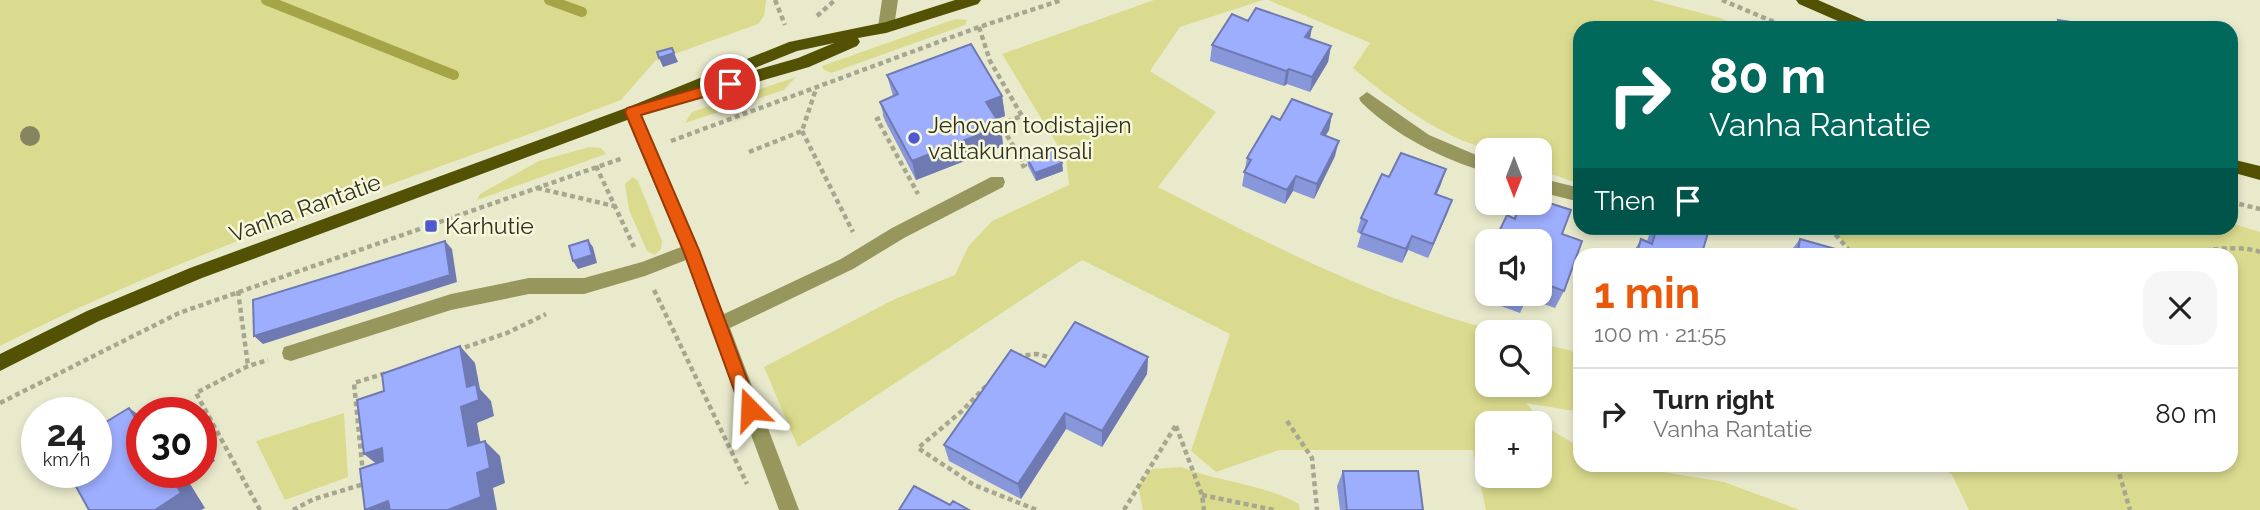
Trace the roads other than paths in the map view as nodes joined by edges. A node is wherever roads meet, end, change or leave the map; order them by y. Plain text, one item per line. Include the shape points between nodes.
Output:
1 (890, 0) edge
2 (973, 0) edge
3 (1804, 0) edge
4 (1852, 21) edge
5 (886, 27) junction
6 (1367, 98) dead end
7 (632, 112) junction
8 (1475, 162) edge
9 (2238, 167) edge
10 (2260, 173) edge
11 (997, 182) road end
12 (1552, 188) edge
13 (1573, 193) edge
14 (691, 250) junction
15 (718, 325) junction
16 (291, 353) road end
17 (0, 363) edge
18 (789, 510) edge

1 - 5 street
2 - 5 main road, Vanha Rantatie
3 - 4 main road
5 - 7 main road, Vanha Rantatie via 803,63
6 - 8 street via 1390,120
7 - 14 street
7 - 17 main road, Vanha Rantatie via 196,273 93,316
9 - 10 main road
11 - 15 street via 847,264
12 - 13 street
14 - 15 street
14 - 16 street via 584,286 529,286 452,302
15 - 18 street

